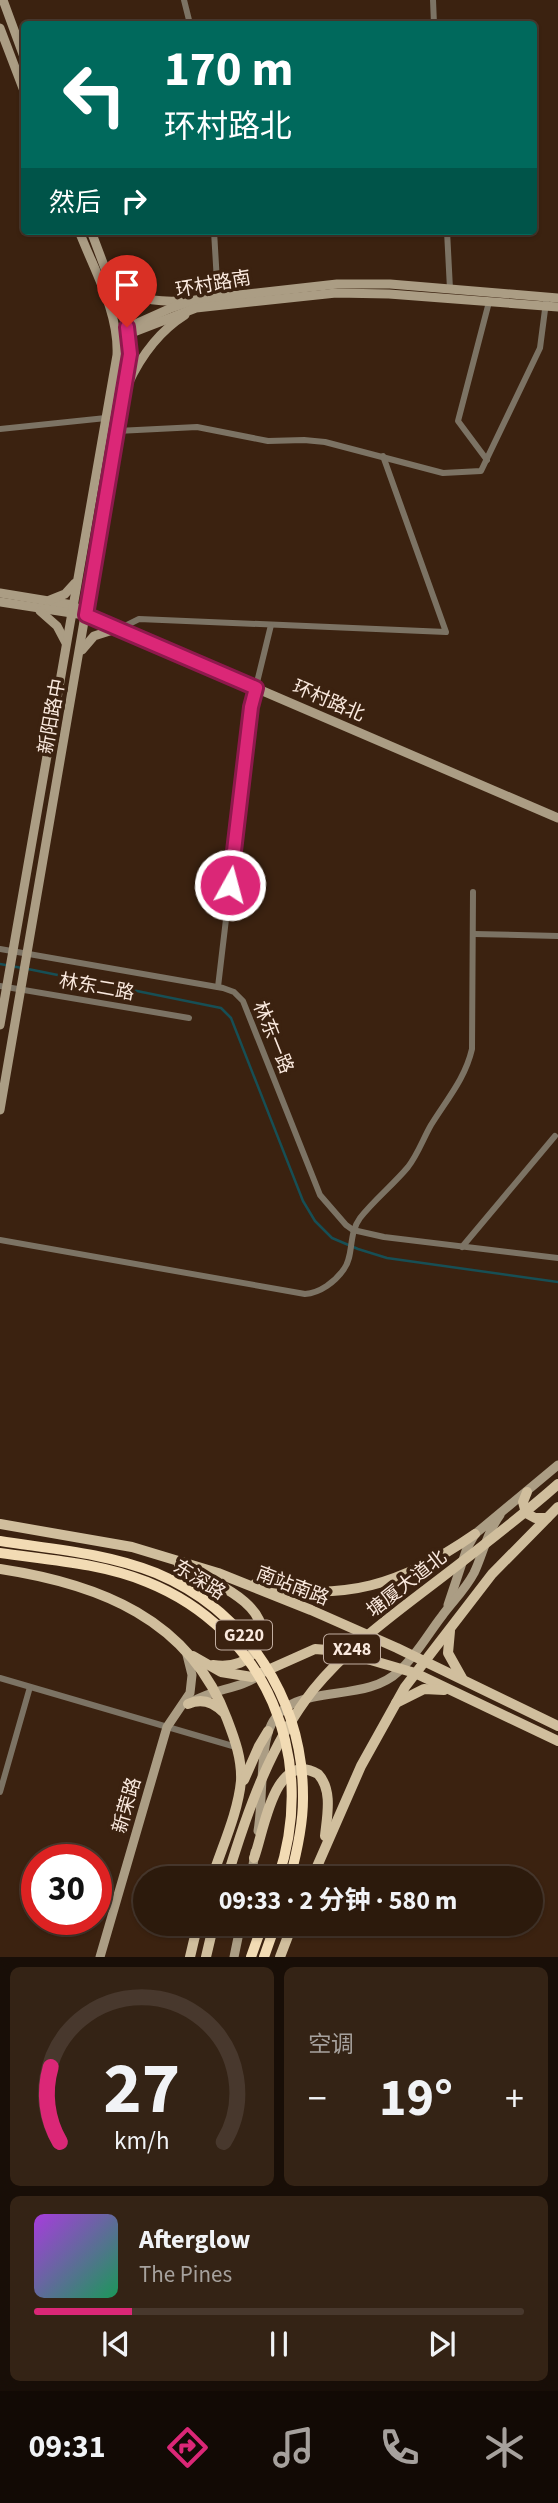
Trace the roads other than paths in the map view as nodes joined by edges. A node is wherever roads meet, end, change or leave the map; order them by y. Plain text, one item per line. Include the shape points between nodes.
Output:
1 (3, 0) edge
2 (184, 0) edge
3 (433, 0) edge
4 (189, 21) edge
5 (434, 21) edge
6 (0, 28) edge
7 (21, 49) edge
8 (21, 83) edge
9 (81, 235) edge
10 (93, 235) edge
11 (214, 235) edge
12 (447, 235) edge
13 (108, 275) junction
14 (450, 289) junction
15 (558, 298) edge
16 (218, 300) junction
17 (489, 302) junction
18 (546, 302) junction
19 (195, 304) junction
20 (558, 307) edge
21 (128, 331) junction
22 (117, 335) junction
23 (122, 399) junction
24 (106, 418) junction
25 (0, 429) edge
26 (117, 430) junction
27 (383, 456) junction
28 (487, 460) junction
29 (78, 579) junction
30 (0, 593) edge
31 (41, 600) junction
32 (0, 602) edge
33 (29, 607) junction
34 (72, 609) junction
35 (86, 615) junction
36 (271, 625) junction
37 (119, 629) junction
38 (66, 644) junction
39 (79, 655) junction
40 (256, 688) junction
41 (558, 818) edge
42 (473, 892) dead end
43 (474, 934) junction
44 (558, 936) edge
45 (0, 949) edge
46 (12, 956) junction
47 (26, 959) junction
48 (5, 984) edge
49 (22, 986) junction
50 (218, 987) junction
51 (189, 1018) dead end
52 (0, 1025) edge
53 (0, 1110) edge
54 (555, 1136) dead end
55 (353, 1230) junction
56 (0, 1240) edge
57 (462, 1247) junction
58 (558, 1258) edge
59 (558, 1465) edge
60 (558, 1484) edge
61 (527, 1492) junction
62 (558, 1507) edge
63 (500, 1515) junction
64 (547, 1518) junction
65 (0, 1524) edge
66 (475, 1534) junction
67 (5, 1547) edge
68 (132, 1547) junction
69 (0, 1569) edge
70 (218, 1573) junction
71 (446, 1611) junction
72 (453, 1624) junction
73 (184, 1649) junction
74 (413, 1655) junction
75 (202, 1662) junction
76 (424, 1662) junction
77 (402, 1668) junction
78 (415, 1673) junction
79 (259, 1675) junction
80 (0, 1678) edge
81 (466, 1682) junction
82 (30, 1687) junction
83 (215, 1692) junction
84 (453, 1692) junction
85 (185, 1706) junction
86 (393, 1706) junction
87 (227, 1718) junction
88 (558, 1726) edge
89 (167, 1727) junction
90 (268, 1731) junction
91 (558, 1741) edge
92 (236, 1747) junction
93 (0, 1791) edge
94 (239, 1796) junction
95 (324, 1847) junction
96 (254, 1858) junction
97 (216, 1866) edge
98 (231, 1866) edge
99 (253, 1866) edge
100 (281, 1866) edge
101 (292, 1866) edge
102 (317, 1866) edge
103 (195, 1936) edge
104 (211, 1936) edge
105 (238, 1936) edge
106 (258, 1936) edge
107 (271, 1936) edge
108 (288, 1936) edge
109 (100, 1957) edge
110 (190, 1957) edge
111 (206, 1957) edge
112 (234, 1957) edge
113 (251, 1957) edge
114 (264, 1957) edge
115 (281, 1957) edge

1 - 7 main road
2 - 4 street
3 - 5 street
6 - 8 main road
9 - 22 main road
10 - 13 main road
11 - 16 street
12 - 14 street
13 - 19 main road via 120,289 141,298
13 - 21 main road
14 - 16 main road, 环村路南 via 337,284
14 - 18 main road, 环村路南
15 - 18 main road, 环村路南
16 - 17 main road, 环村路南 via 363,292
16 - 19 main road, 环村路南
17 - 18 main road, 环村路南
17 - 28 street via 458,421
18 - 20 main road, 环村路南
18 - 28 street via 540,348
19 - 21 main road, 环村路南
19 - 23 main road via 149,348
21 - 22 main road, 环村路南
21 - 23 main road, 新阳路中 via 130,354
22 - 24 main road, 新阳路中
23 - 26 main road, 新阳路中
24 - 25 street
24 - 29 main road, 新阳路中
26 - 27 street via 197,428 268,441 325,442
26 - 35 main road, 新阳路中
27 - 28 street via 443,473 481,471
27 - 36 street via 446,632
29 - 31 main road via 61,597
29 - 34 main road, 新阳路中
30 - 31 main road
31 - 34 main road
32 - 33 main road
33 - 34 main road
33 - 38 main road via 53,620
34 - 35 main road, 环村路北
34 - 38 main road, 新阳路中
35 - 37 main road, 环村路北
35 - 39 main road, 新阳路中
36 - 37 street via 139,619
36 - 40 street
37 - 39 main road via 94,636
37 - 40 main road, 环村路北
38 - 46 main road, 新阳路中
39 - 47 main road, 新阳路中
40 - 41 main road, 环村路北
40 - 50 street
42 - 43 street
43 - 44 street
43 - 55 street via 472,1049 464,1077 409,1166
45 - 46 street, 林东一路
46 - 47 street, 林东一路
46 - 48 main road, 新阳路中
47 - 49 main road, 新阳路中
47 - 50 street, 林东一路
48 - 49 street, 林东二路
48 - 52 main road, 新阳路中
49 - 51 street, 林东二路
49 - 53 main road, 新阳路中
50 - 55 street, 林东一路 via 243,1001 320,1195
54 - 57 street
55 - 56 street via 344,1270 315,1294
55 - 57 street
57 - 58 street
59 - 61 main road
60 - 98 main road, 塘厦大道北 / X248 via 364,1637 313,1690 268,1764
61 - 63 main road
61 - 64 main road via 523,1502 526,1513
62 - 64 main road
63 - 66 main road
63 - 71 main road via 469,1582
64 - 72 main road via 492,1574
65 - 68 main road, 南站南路
66 - 70 main road via 423,1567 359,1588 285,1589
66 - 71 main road
67 - 100 highway, 东深路 / G220 via 146,1581 205,1614 245,1654 276,1710 288,1752 291,1818
67 - 101 highway, 东深路 / G220 via 100,1557 155,1573 198,1595 245,1636 282,1694 299,1750 303,1800
68 - 70 main road, 南站南路
68 - 75 main road via 226,1588 253,1609 260,1629 253,1653 226,1666
69 - 73 main road via 47,1577 106,1596 144,1615
70 - 74 main road, 南站南路
71 - 74 main road
72 - 76 main road
72 - 81 main road via 448,1653
73 - 75 main road
73 - 83 main road
73 - 85 main road via 192,1683
74 - 76 main road, 南站南路
74 - 77 main road
75 - 79 main road via 232,1675
76 - 78 main road
76 - 81 main road, 南站南路
77 - 78 main road
77 - 79 main road via 324,1648
77 - 90 main road via 376,1687 306,1698 288,1706
78 - 84 main road
78 - 86 main road
79 - 83 main road
80 - 82 street
81 - 88 main road, 南站南路
82 - 89 street
82 - 93 street
83 - 85 main road
83 - 87 main road
84 - 86 main road via 424,1689
84 - 91 main road
85 - 87 main road via 208,1702
85 - 89 main road, 新荣路
86 - 95 main road
87 - 92 main road
89 - 92 street
89 - 109 main road, 新荣路
90 - 94 main road
90 - 96 main road
92 - 94 main road
94 - 97 main road
95 - 96 main road via 326,1785 318,1774 300,1769 278,1786
95 - 102 main road
96 - 99 main road
103 - 110 main road
104 - 111 main road
105 - 112 main road
106 - 113 highway
107 - 114 highway
108 - 115 main road

